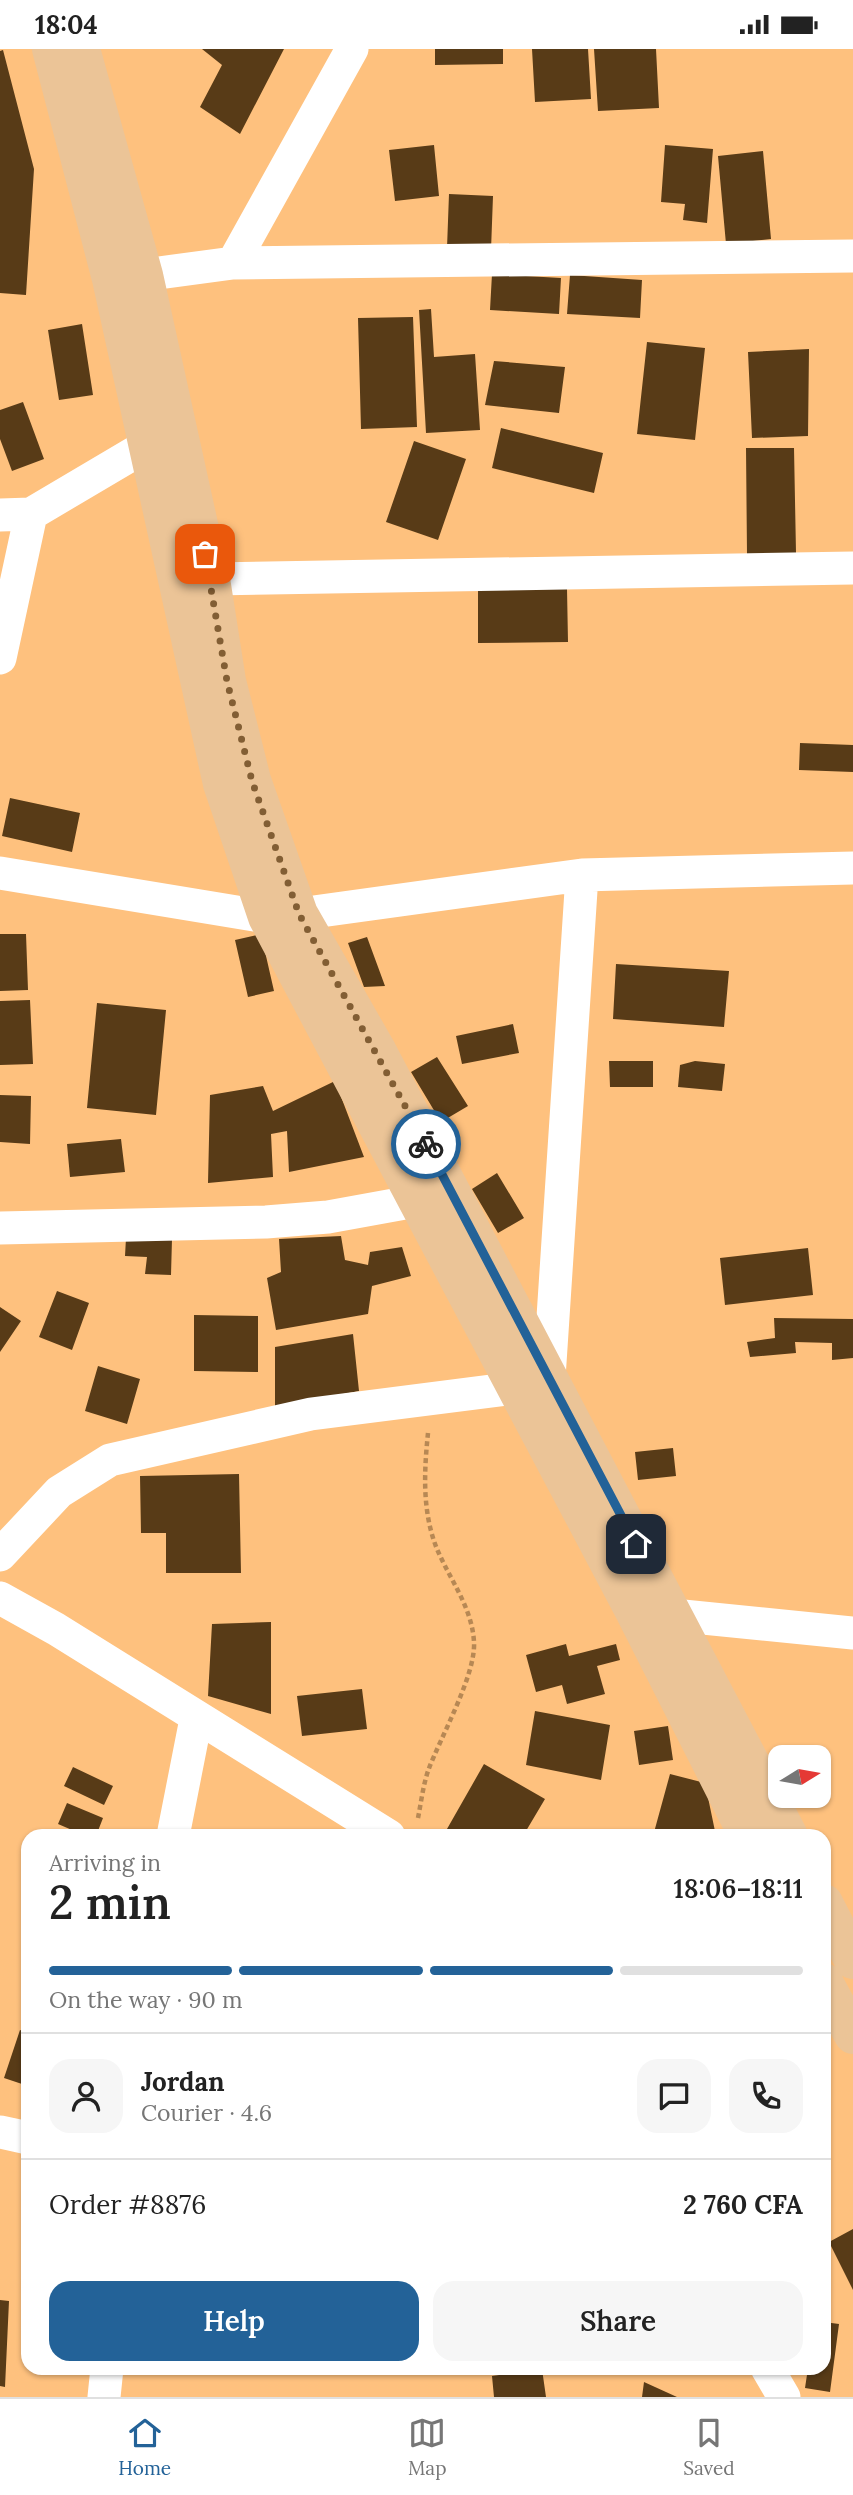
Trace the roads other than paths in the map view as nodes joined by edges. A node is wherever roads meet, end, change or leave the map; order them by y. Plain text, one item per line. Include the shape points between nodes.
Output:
1 (51, 49) edge
2 (81, 49) edge
3 (352, 49) edge
4 (853, 256) edge
5 (233, 263) junction
6 (144, 275) junction
7 (146, 446) junction
8 (16, 514) edge
9 (853, 568) edge
10 (211, 579) junction
11 (0, 658) edge
12 (853, 868) edge
13 (0, 873) edge
14 (582, 875) junction
15 (283, 915) junction
16 (416, 1201) junction
17 (0, 1228) edge
18 (532, 1383) junction
19 (0, 1555) edge
20 (0, 1598) edge
21 (673, 1615) junction
22 (853, 1633) edge
23 (196, 1719) junction
24 (174, 1829) edge
25 (401, 1829) edge
26 (745, 1829) edge
27 (785, 1829) edge
28 (836, 1911) edge
29 (853, 1960) edge
30 (831, 1995) edge
31 (853, 2035) edge
32 (0, 2132) edge
33 (21, 2136) edge
34 (106, 2375) edge
35 (771, 2375) edge
36 (104, 2397) edge
37 (784, 2397) edge

1 - 7 main road via 111,279
2 - 6 main road
3 - 5 street
4 - 5 street
5 - 6 street
6 - 10 main road
7 - 8 street
7 - 15 main road via 222,784
8 - 11 street
9 - 10 street
10 - 15 main road via 227,681
12 - 14 street
13 - 15 street
14 - 15 street
14 - 18 street
15 - 16 main road
15 - 18 main road via 378,1052
16 - 17 street via 328,1217 266,1222
16 - 18 main road
18 - 19 street via 311,1414 110,1459 59,1492
18 - 21 main road
18 - 26 main road
20 - 23 street
21 - 22 street
21 - 27 main road
23 - 24 street
23 - 25 street
28 - 29 main road
30 - 31 main road
32 - 33 street
34 - 36 street
35 - 37 street

